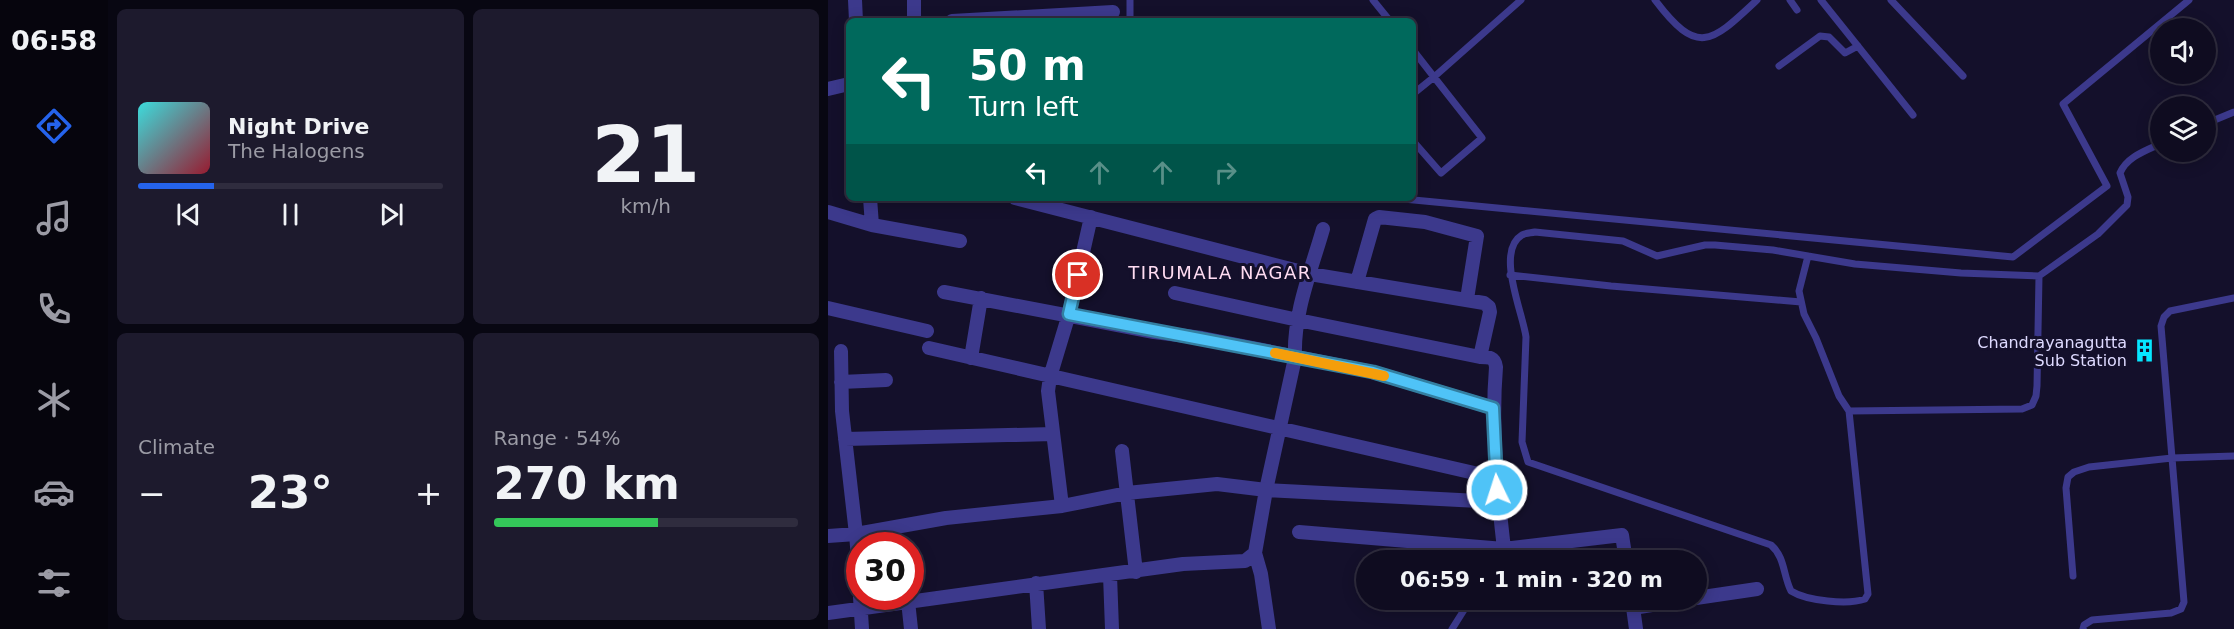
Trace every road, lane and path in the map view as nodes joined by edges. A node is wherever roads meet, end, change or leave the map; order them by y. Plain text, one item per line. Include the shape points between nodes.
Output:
1 (855, 0) edge
2 (914, 0) edge
3 (1130, 0) edge
4 (1373, 0) edge
5 (1521, 0) edge
6 (1655, 0) edge
7 (1757, 0) edge
8 (1790, 0) edge
9 (1821, 0) edge
10 (1891, 0) edge
11 (2189, 0) edge
12 (1797, 10) dead end
13 (1113, 12) dead end
14 (856, 18) edge
15 (914, 18) edge
16 (1006, 18) edge
17 (1130, 18) edge
18 (1388, 18) edge
19 (1858, 46) junction
20 (1416, 54) edge
21 (1779, 66) dead end
22 (1963, 76) dead end
23 (1434, 77) junction
24 (846, 85) edge
25 (828, 89) edge
26 (1416, 92) edge
27 (2234, 112) edge
28 (1913, 115) dead end
29 (2216, 119) edge
30 (1416, 144) edge
31 (2150, 148) edge
32 (1416, 200) edge
33 (870, 201) edge
34 (1027, 201) edge
35 (828, 212) edge
36 (1091, 217) junction
37 (872, 225) junction
38 (1323, 229) dead end
39 (960, 241) dead end
40 (1808, 256) junction
41 (1310, 274) junction
42 (1510, 275) junction
43 (2039, 276) junction
44 (1357, 282) junction
45 (944, 292) dead end
46 (1175, 293) dead end
47 (981, 298) junction
48 (2234, 298) edge
49 (1467, 299) junction
50 (1801, 302) junction
51 (828, 308) edge
52 (1069, 314) junction
53 (1298, 320) junction
54 (927, 331) dead end
55 (929, 348) dead end
56 (841, 351) dead end
57 (1480, 357) junction
58 (971, 358) junction
59 (1295, 358) junction
60 (1050, 377) junction
61 (886, 380) dead end
62 (841, 382) junction
63 (1493, 408) junction
64 (1849, 411) junction
65 (1280, 428) junction
66 (1053, 434) junction
67 (845, 439) junction
68 (1122, 451) dead end
69 (2234, 456) edge
70 (2172, 458) junction
71 (1496, 478) junction
72 (1266, 490) junction
73 (1127, 493) junction
74 (1498, 502) junction
75 (1062, 506) junction
76 (856, 532) edge
77 (867, 532) edge
78 (1299, 532) dead end
79 (846, 535) edge
80 (828, 536) edge
81 (1504, 549) junction
82 (1624, 550) edge
83 (1255, 553) junction
84 (1136, 572) junction
85 (1110, 575) junction
86 (2073, 576) dead end
87 (1036, 583) junction
88 (1757, 589) dead end
89 (1707, 596) edge
90 (924, 599) edge
91 (846, 608) edge
92 (861, 610) edge
93 (909, 610) edge
94 (1464, 610) edge
95 (1633, 610) edge
96 (828, 613) edge
97 (862, 629) edge
98 (911, 629) edge
99 (1039, 629) edge
100 (1112, 629) edge
101 (1269, 629) edge
102 (1452, 629) edge
103 (1636, 629) edge
104 (2083, 629) edge

1 - 14 street
2 - 15 street
3 - 17 lane
4 - 18 lane
5 - 23 lane
6 - 7 lane via 1670,21 1688,36 1707,38 1728,27
8 - 12 lane
9 - 19 lane
10 - 22 lane
11 - 32 lane via 2062,104 2107,186 2013,257
13 - 16 street
19 - 21 lane via 1845,53 1829,37 1820,36
19 - 28 lane
20 - 23 lane
23 - 26 lane
23 - 30 lane via 1482,138 1441,173
24 - 25 street
27 - 29 lane
31 - 43 lane via 2139,153 2121,173 2127,205 2098,234
33 - 37 street
34 - 36 street
35 - 37 street
36 - 41 street
36 - 52 street
37 - 39 street
38 - 41 street
40 - 42 lane via 1706,244 1657,256 1623,241 1535,232 1523,234 1515,241
40 - 43 lane via 1855,264
40 - 50 lane via 1799,291
41 - 44 street
41 - 53 street
42 - 50 lane
42 - 64 lane via 1526,337 1522,442 1528,462 1771,545 1781,556 1791,591 1806,598 1854,602 1868,594
43 - 64 lane via 2037,386 2032,405 2022,409
44 - 49 street
44 - 49 street via 1375,219 1425,222 1477,236
45 - 47 street
46 - 53 street
47 - 52 street
47 - 58 street
48 - 70 lane via 2170,311 2164,317 2161,326
49 - 57 street via 1484,303 1491,312
50 - 64 lane via 1839,396
51 - 54 street
52 - 59 street
52 - 60 street
53 - 57 street
53 - 59 street
55 - 58 street
56 - 62 street
57 - 63 street via 1496,362
58 - 60 street
59 - 63 street via 1373,372
59 - 65 street
60 - 65 street
60 - 66 street
61 - 62 street
62 - 67 street
63 - 71 street
65 - 71 street
65 - 72 street
66 - 67 street
66 - 75 street
67 - 76 street
68 - 73 street
69 - 70 lane
70 - 86 lane via 2089,467 2068,477
70 - 104 lane via 2184,602 2181,609 2092,620
71 - 74 street
72 - 73 street via 1217,484
72 - 74 street
72 - 83 street
73 - 75 street
73 - 84 street
74 - 81 street
75 - 77 street via 946,518
78 - 81 street
79 - 80 street
81 - 82 street via 1622,535
83 - 84 street via 1245,561 1183,564
83 - 101 street
84 - 85 street
85 - 87 street
85 - 100 street
87 - 90 street
87 - 99 street
88 - 89 street
91 - 96 street
92 - 97 street
93 - 98 street
94 - 102 lane
95 - 103 street

